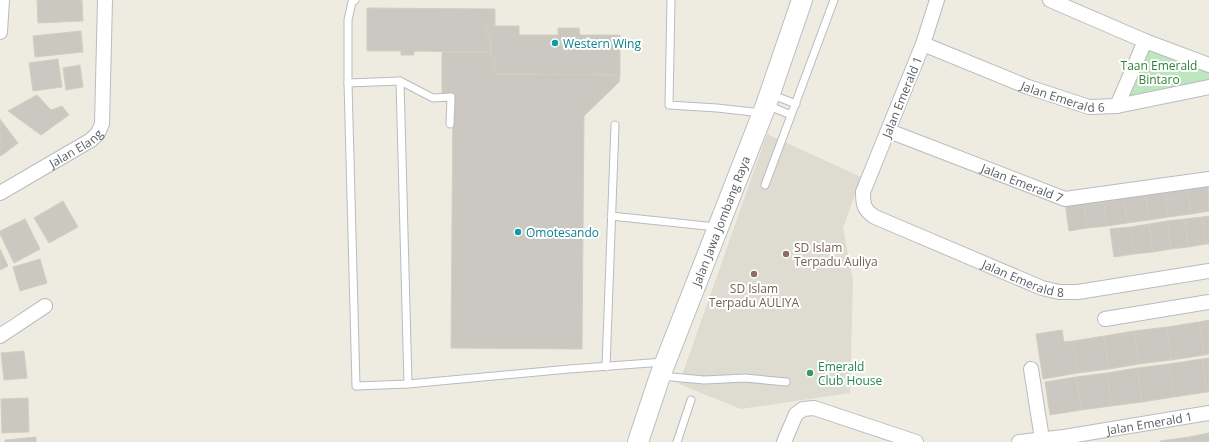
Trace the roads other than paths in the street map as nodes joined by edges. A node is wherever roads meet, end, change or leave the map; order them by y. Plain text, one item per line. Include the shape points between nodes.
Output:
1 (2, 0) edge
2 (105, 0) edge
3 (355, 0) edge
4 (671, 0) edge
5 (802, 0) edge
6 (834, 0) edge
7 (937, 0) edge
8 (1050, 0) edge
9 (0, 32) edge
10 (1146, 41) junction
11 (923, 44) junction
12 (1209, 65) edge
13 (400, 81) junction
14 (348, 83) junction
15 (1209, 87) edge
16 (766, 104) junction
17 (796, 104) junction
18 (1117, 106) junction
19 (791, 115) junction
20 (450, 124) dead end
21 (616, 125) dead end
22 (889, 130) junction
23 (1209, 180) edge
24 (765, 185) dead end
25 (863, 192) joint
26 (0, 193) edge
27 (611, 216) junction
28 (718, 227) junction
29 (1209, 271) edge
30 (1209, 302) edge
31 (45, 306) dead end
32 (1105, 319) dead end
33 (0, 336) edge
34 (606, 367) junction
35 (663, 369) junction
36 (1031, 369) dead end
37 (786, 382) dead end
38 (408, 384) junction
39 (691, 400) dead end
40 (1209, 413) edge
41 (1042, 439) junction
42 (1065, 439) edge
43 (638, 442) edge
44 (677, 442) edge
45 (784, 442) edge
46 (916, 442) edge
47 (1019, 442) edge

1 - 9 street
2 - 26 street, Jalan Elang via 102,124 98,133 91,140
3 - 14 lane via 352,2 348,20
4 - 16 lane via 669,105 717,108
5 - 16 main road, Jalan Jawa Jombang Raya
6 - 17 lane
7 - 11 street, Jalan Emerald 1
8 - 10 street
10 - 12 street
10 - 18 street
11 - 18 street, Jalan Emerald 6 via 1028,87 1089,107
11 - 22 street, Jalan Emerald 1
13 - 14 lane
13 - 20 lane via 434,98 451,97
13 - 38 lane
14 - 38 lane via 356,386
15 - 18 street, Jalan Emerald 6
16 - 17 lane
16 - 19 lane
16 - 28 main road, Jalan Jawa Jombang Raya
17 - 19 lane
19 - 24 lane
21 - 27 lane
22 - 23 street, Jalan Emerald 7 via 1065,198
22 - 25 street, Jalan Emerald 1
25 - 29 street, Jalan Emerald 8 via 866,211 875,217 1042,288 1059,292 1078,292
27 - 28 lane
27 - 34 lane
28 - 35 main road, Jalan Jawa Jombang Raya
30 - 32 street
31 - 33 street
34 - 35 lane
34 - 38 lane
35 - 37 lane via 704,380 745,378
35 - 43 main road, Jalan Jawa Jombang Raya
36 - 41 street
39 - 44 lane
40 - 42 street, Jalan Emerald 1
41 - 42 street, Jalan Emerald 1
41 - 47 street, Jalan Emerald 1
45 - 46 street via 796,414 803,409 814,408

